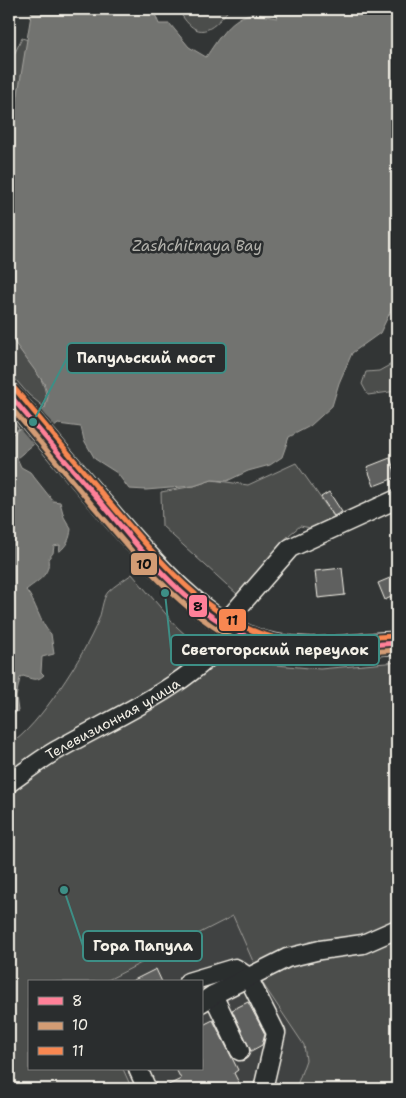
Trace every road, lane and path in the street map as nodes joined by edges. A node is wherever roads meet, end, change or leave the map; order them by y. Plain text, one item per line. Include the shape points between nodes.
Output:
1 (13, 400) edge
2 (397, 499) edge
3 (230, 626) junction
4 (397, 643) edge
5 (9, 783) edge
6 (397, 929) edge
7 (253, 974) junction
8 (195, 980) edge
9 (207, 999) edge
10 (240, 1051) dead end
11 (138, 1070) edge
12 (147, 1089) edge
13 (263, 1089) edge

1 - 3 main road via 138,546 188,595
2 - 3 street, Телевизионная улица via 290,548
3 - 4 main road via 247,637 285,647 308,649
3 - 5 street, Телевизионная улица via 223,644 151,700 58,749
6 - 7 street via 363,944 287,958
7 - 8 street via 235,968
7 - 9 street
7 - 13 street via 276,1033
9 - 10 street
11 - 12 street

